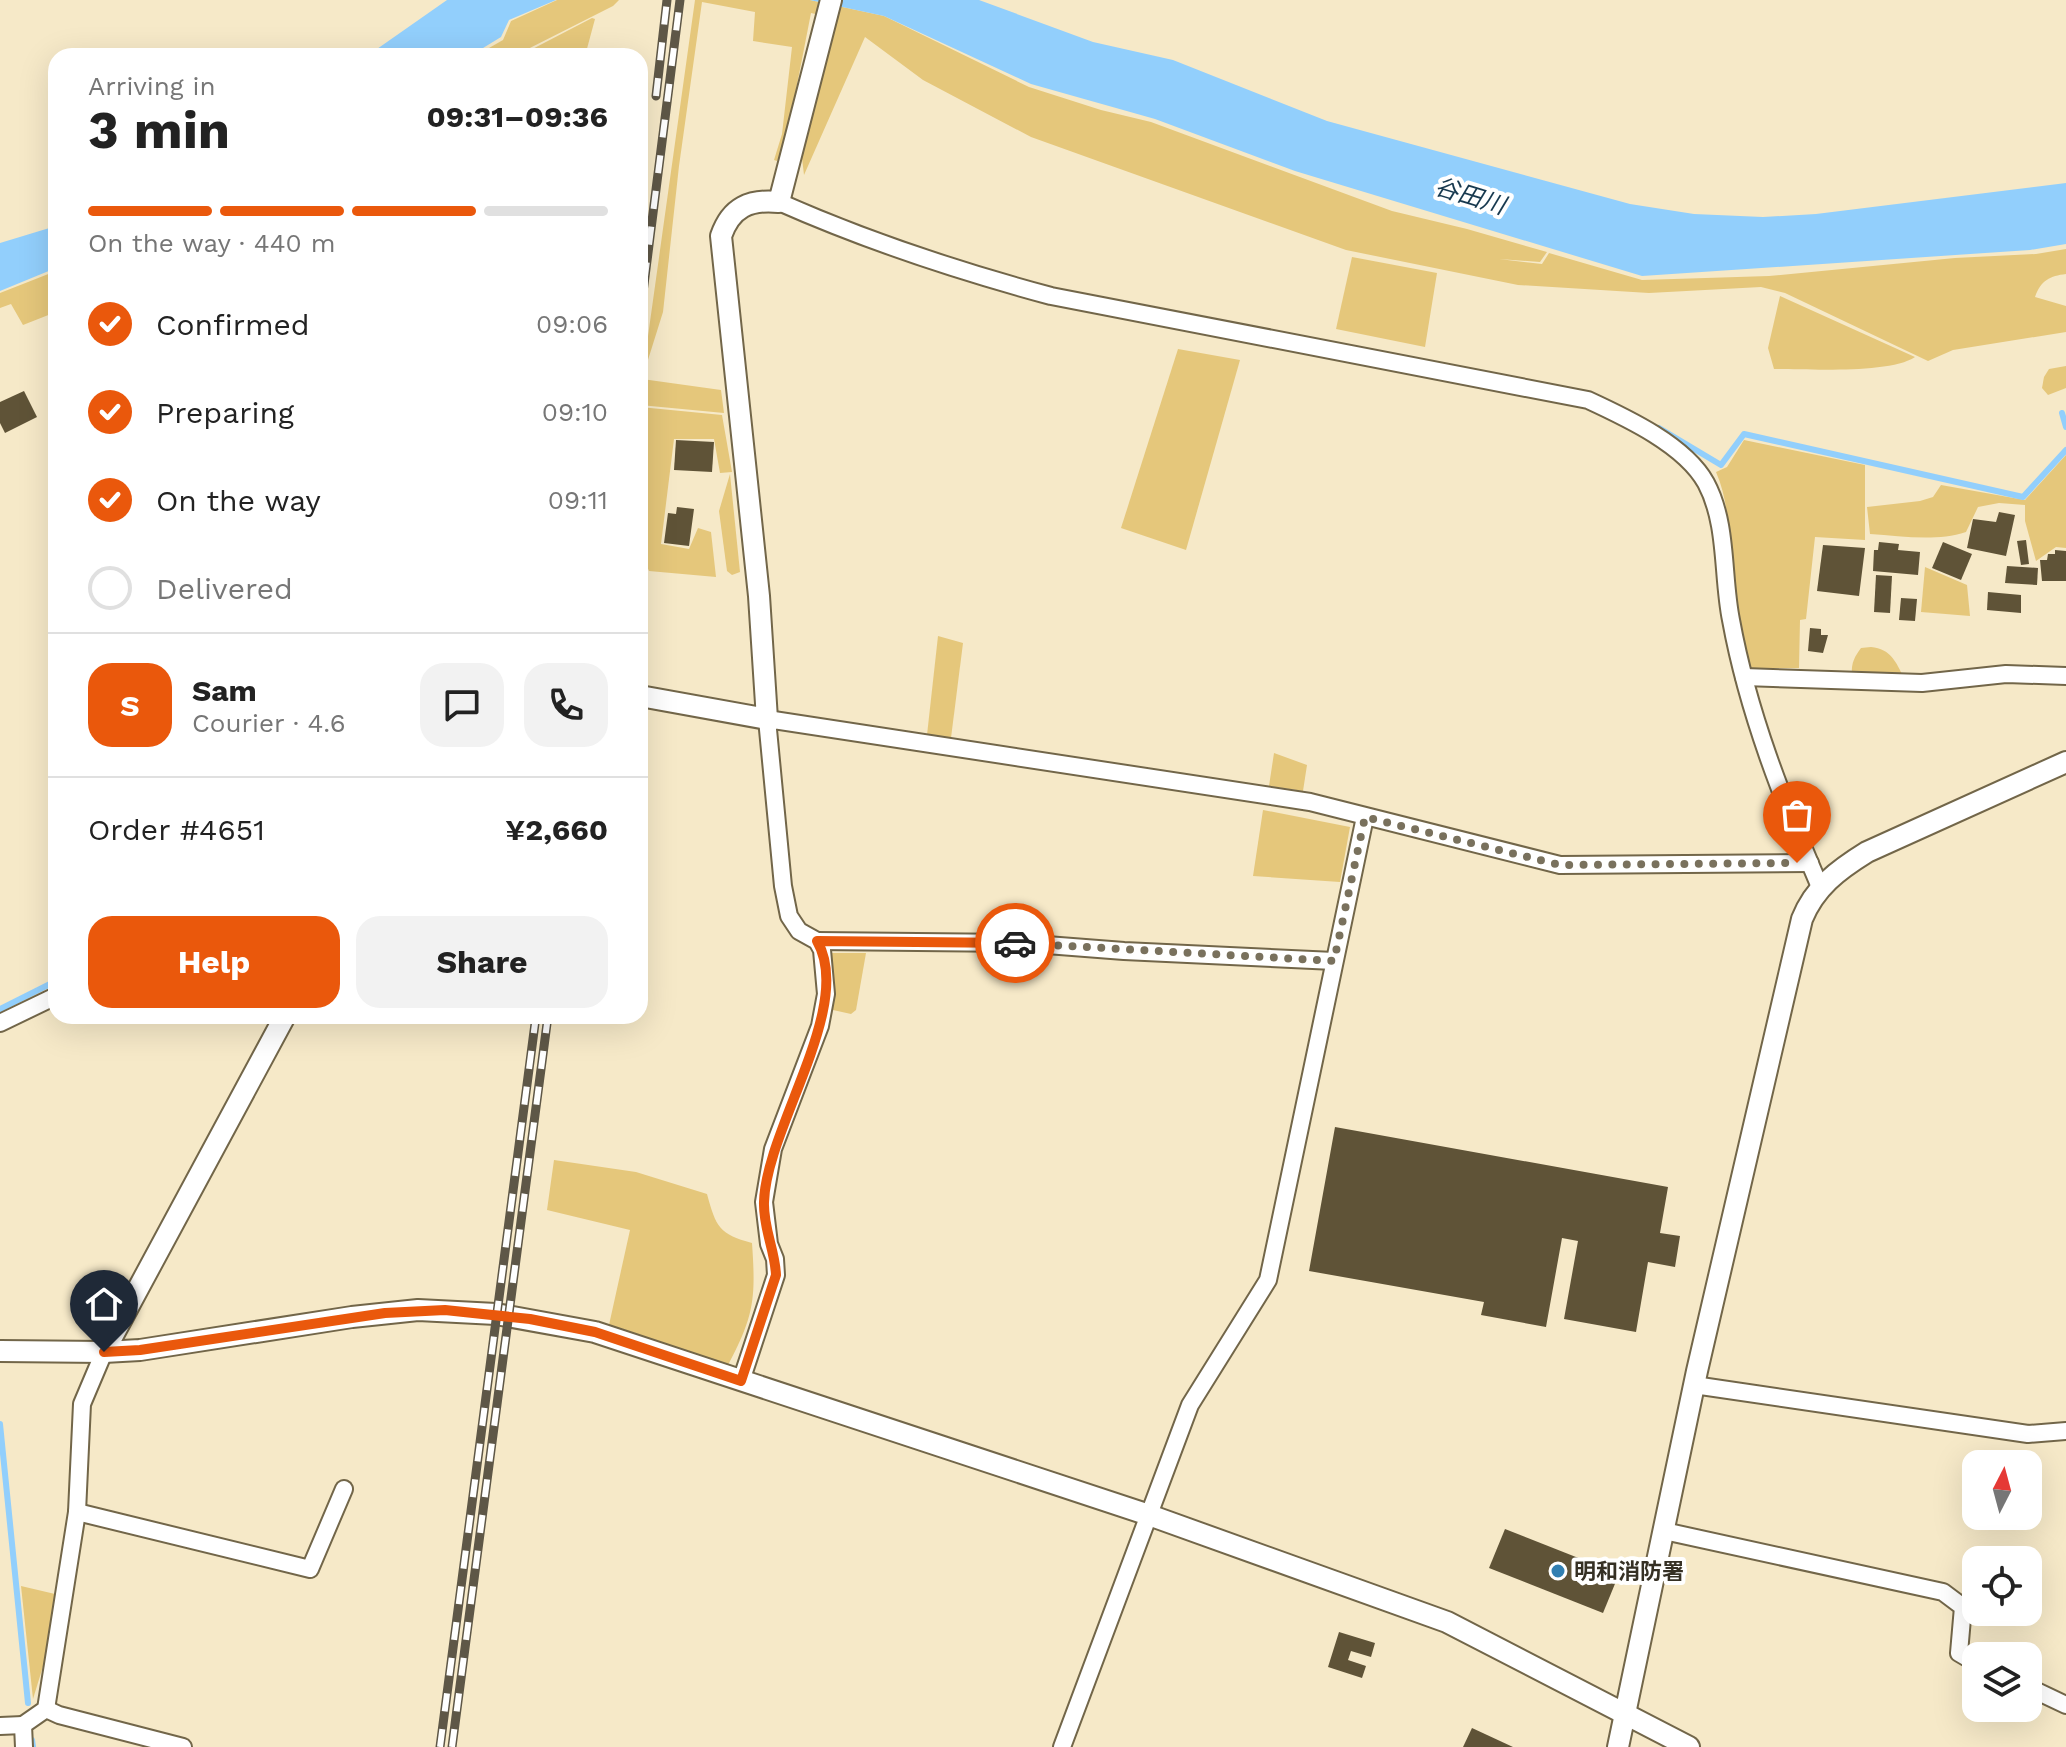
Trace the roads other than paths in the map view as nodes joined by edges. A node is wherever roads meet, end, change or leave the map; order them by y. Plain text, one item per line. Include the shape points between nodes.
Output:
1 (829, 8) edge
2 (779, 202) junction
3 (2066, 676) edge
4 (1744, 677) junction
5 (648, 697) edge
6 (767, 719) junction
7 (2066, 762) edge
8 (1365, 817) junction
9 (1810, 863) junction
10 (1820, 887) junction
11 (817, 941) junction
12 (1334, 961) junction
13 (48, 1000) edge
14 (0, 1023) edge
15 (281, 1024) edge
16 (0, 1351) edge
17 (104, 1352) junction
18 (741, 1381) junction
19 (1694, 1385) junction
20 (2066, 1431) edge
21 (344, 1489) dead end
22 (77, 1512) junction
23 (1149, 1515) junction
24 (1664, 1531) junction
25 (1962, 1655) edge
26 (2042, 1694) edge
27 (2066, 1705) edge
28 (46, 1709) junction
29 (1625, 1714) junction
30 (23, 1725) junction
31 (0, 1726) edge
32 (24, 1747) edge
33 (183, 1747) edge
34 (1062, 1747) edge
35 (1618, 1747) edge
36 (1689, 1747) edge

1 - 2 street
2 - 4 street via 897,249 1051,296 1560,394 1623,416 1690,460 1706,483 1719,515 1730,620
2 - 6 street via 743,205 721,236
3 - 4 street via 2006,674 1922,683
4 - 9 street
5 - 6 street
6 - 8 street via 1310,802
6 - 11 street via 789,916 799,931
7 - 10 street via 1867,852
8 - 9 street via 1560,865
8 - 12 street
9 - 10 street
10 - 19 street via 1802,919
11 - 12 street via 1021,943
11 - 18 street via 826,994 820,1026 773,1149 764,1202 776,1275
12 - 23 street via 1268,1280 1190,1405
13 - 14 street
15 - 17 street
16 - 17 street
17 - 18 street via 385,1313 445,1310 595,1332
17 - 22 street via 82,1404
18 - 23 street
19 - 20 street via 2028,1434
19 - 24 street
21 - 22 street via 310,1569
22 - 28 street
23 - 29 street via 1447,1622
23 - 34 street
24 - 25 street via 1943,1592 1963,1607
24 - 29 street
26 - 27 street
28 - 30 street
28 - 33 street
29 - 35 street
29 - 36 street
30 - 31 street
30 - 32 street

